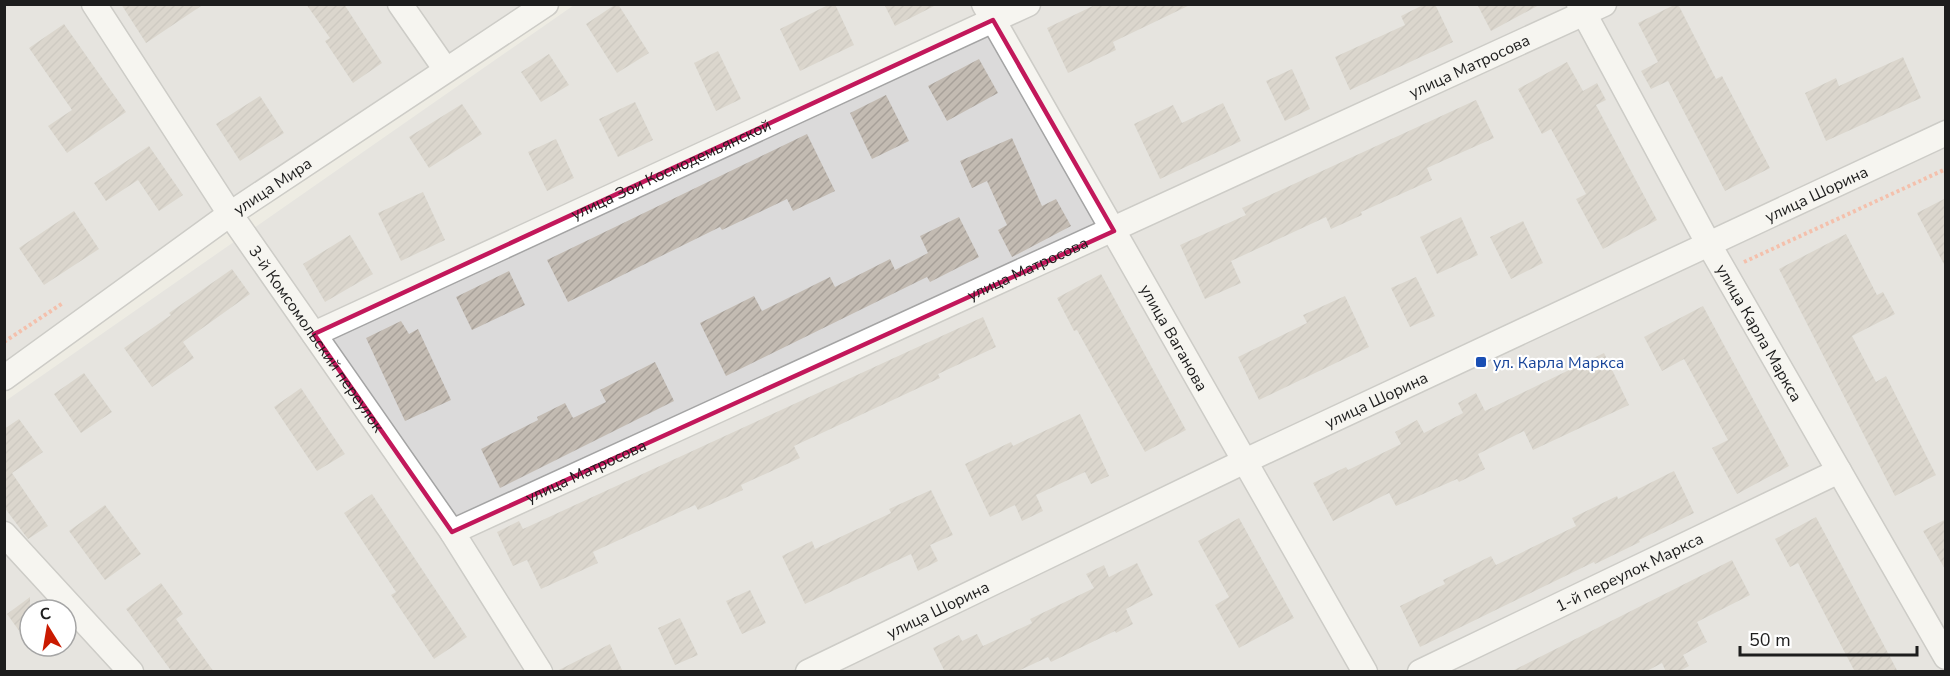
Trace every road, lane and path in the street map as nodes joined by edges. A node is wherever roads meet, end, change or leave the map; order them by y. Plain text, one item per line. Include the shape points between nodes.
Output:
1 (94, 4) edge
2 (400, 4) edge
3 (546, 4) edge
4 (1028, 4) edge
5 (1589, 8) edge
6 (989, 12) edge
7 (446, 70) junction
8 (1946, 132) edge
9 (1946, 169) edge
10 (230, 214) junction
11 (1113, 231) junction
12 (1708, 243) junction
13 (1724, 271) junction
14 (314, 334) junction
15 (4, 378) edge
16 (1245, 460) junction
17 (1839, 471) junction
18 (452, 532) junction
19 (4, 534) edge
20 (1946, 657) edge
21 (131, 672) edge
22 (540, 672) edge
23 (808, 672) edge
24 (1365, 672) edge
25 (1420, 672) edge

1 - 10 street, 3-й Комсомольский переулок
2 - 7 street
3 - 7 street, улица Мира
4 - 6 street, улица Зои Космодемьянской
5 - 11 street, улица Матросова
5 - 12 street, улица Карла Маркса
6 - 11 street, улица Ваганова
6 - 14 street, улица Зои Космодемьянской
7 - 10 street, улица Мира
8 - 12 street, улица Шорина
9 - 13 path
10 - 14 street, 3-й Комсомольский переулок
10 - 15 street, улица Мира
11 - 16 street, улица Ваганова
11 - 18 street, улица Матросова
12 - 13 street, улица Карла Маркса
12 - 16 street, улица Шорина
13 - 17 street, улица Карла Маркса
14 - 18 street, 3-й Комсомольский переулок
16 - 23 street, улица Шорина
16 - 24 street, улица Ваганова
17 - 20 street, улица Карла Маркса
17 - 25 street, 1-й переулок Маркса
18 - 22 street, 3-й Комсомольский переулок
19 - 21 street

